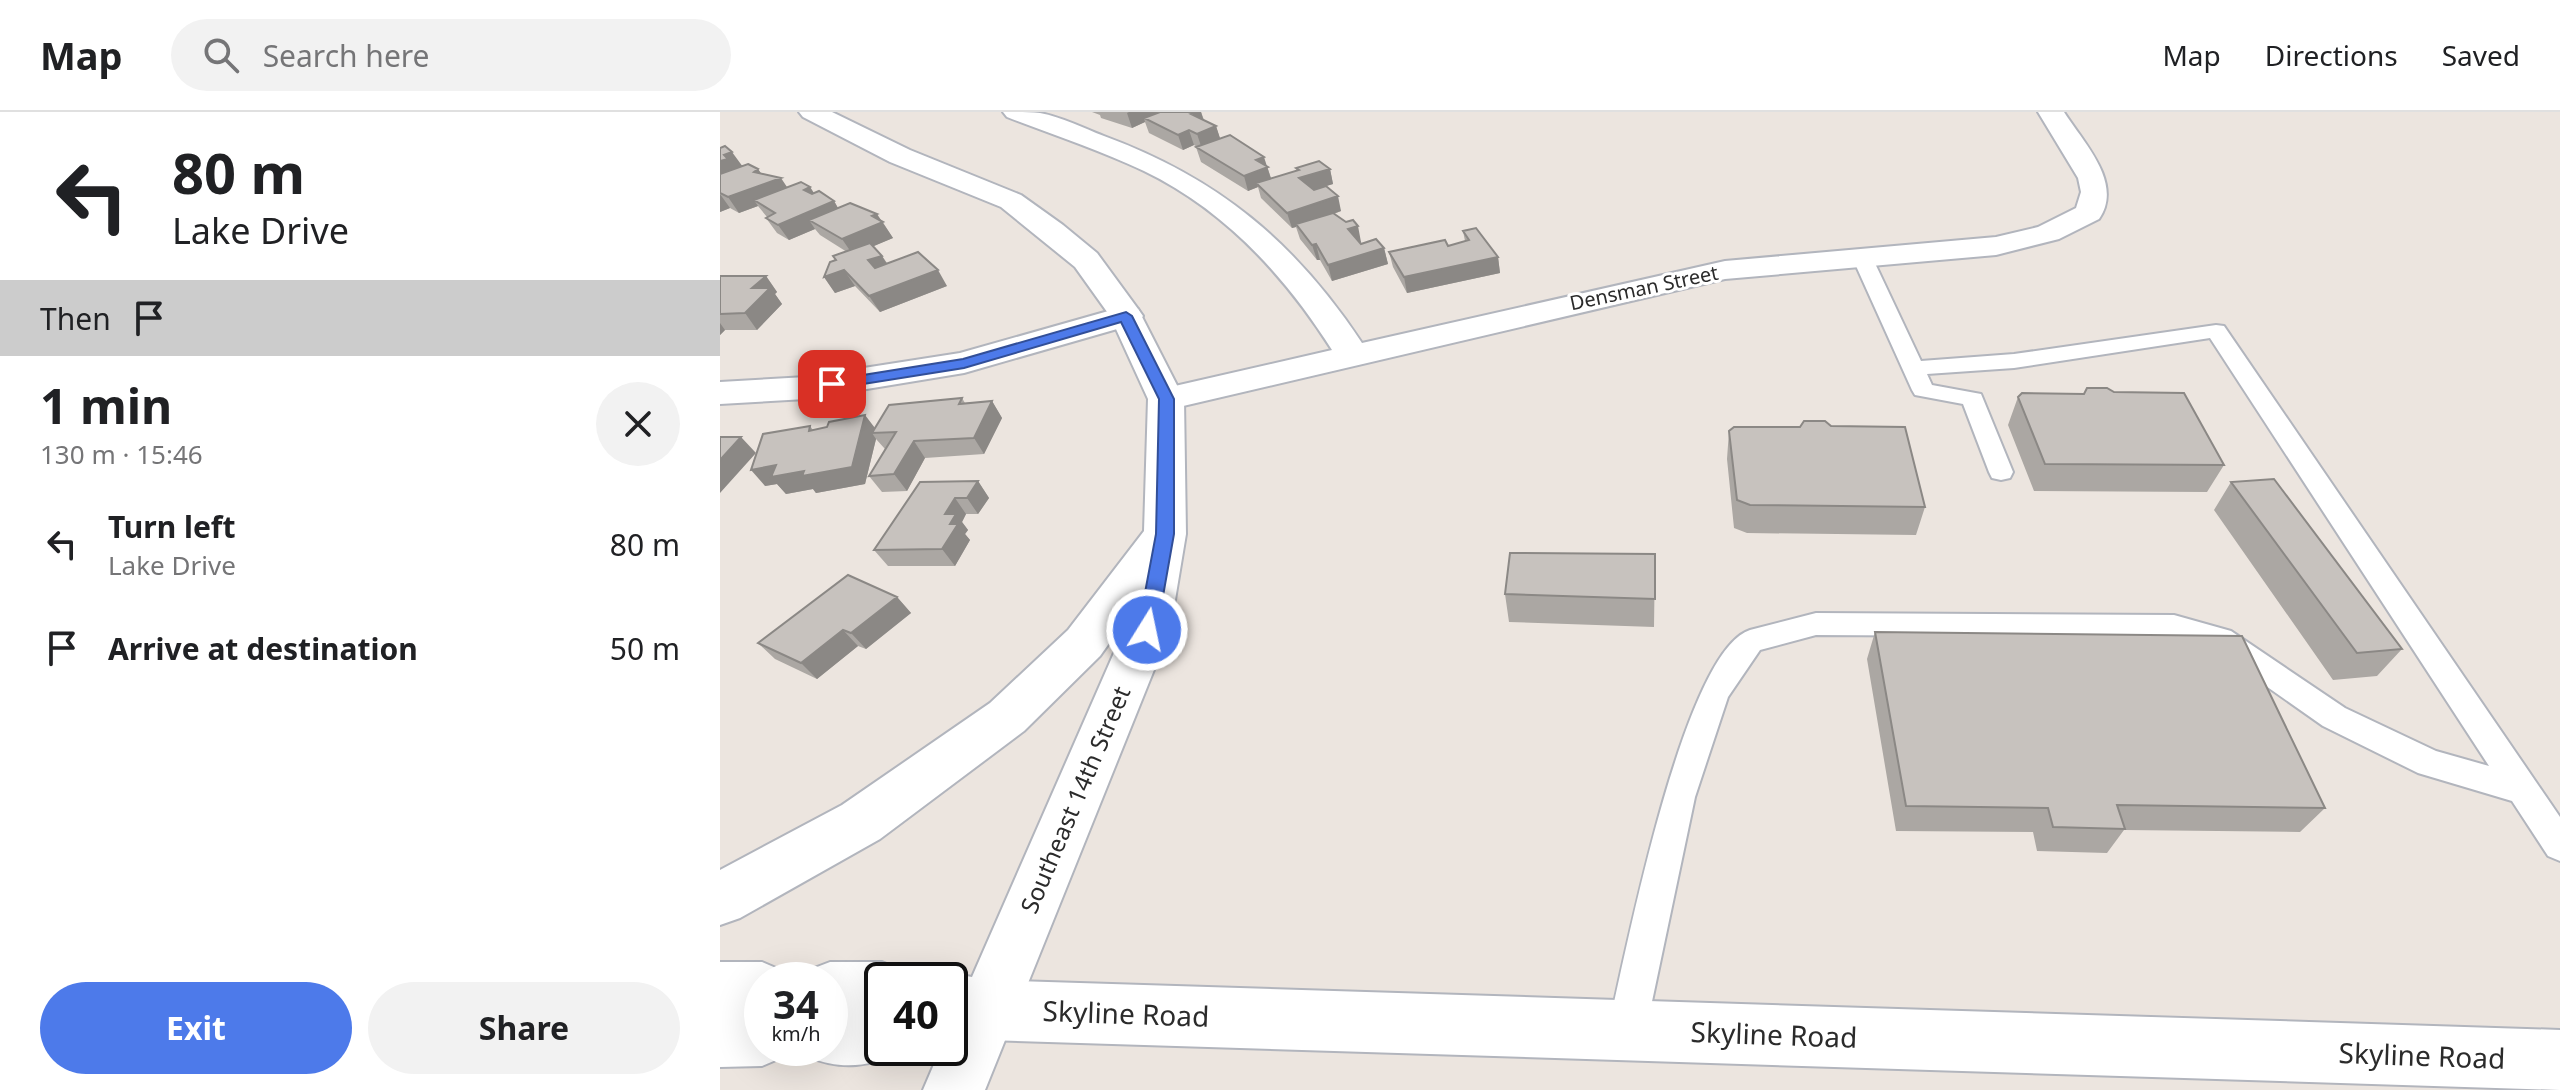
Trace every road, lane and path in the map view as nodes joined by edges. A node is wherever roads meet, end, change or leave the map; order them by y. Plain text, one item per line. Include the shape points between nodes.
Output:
1 (812, 112) edge
2 (1016, 112) edge
3 (2051, 112) edge
4 (1862, 257) junction
5 (1126, 316) junction
6 (1353, 355) junction
7 (1913, 368) junction
8 (720, 393) edge
9 (1166, 399) junction
10 (2001, 472) dead end
11 (1165, 534) junction
12 (2523, 790) junction
13 (2560, 845) edge
14 (720, 899) edge
15 (720, 992) edge
16 (744, 992) edge
17 (968, 1000) edge
18 (968, 1010) edge
19 (1627, 1030) junction
20 (744, 1036) edge
21 (720, 1037) edge
22 (2560, 1061) edge
23 (957, 1066) edge
24 (954, 1090) edge

1 - 5 street, Southeast 14th Street via 900,156 1011,201 1086,260
2 - 6 street via 1173,175 1209,197 1302,282
3 - 4 street, Densman Street via 2092,178 2095,192 2089,213 2048,233 1996,246
4 - 6 street, Densman Street via 1725,270
4 - 7 lane
5 - 8 street via 964,363 806,388
5 - 9 street, Southeast 14th Street
6 - 9 street, Densman Street
7 - 10 lane via 1923,390 1973,399
7 - 12 lane via 2014,361 2216,331
9 - 11 street, Southeast 14th Street
11 - 14 street via 1084,643 1007,717 861,822
11 - 17 street, Southeast 14th Street via 1147,630
12 - 13 lane
12 - 19 lane via 2429,763 2334,717 2221,639 2174,626 1816,624 1750,641 1714,693 1679,797
15 - 16 street
18 - 19 street, Skyline Road
19 - 22 street, Skyline Road
20 - 21 street
23 - 24 street, Southeast 14th Street

